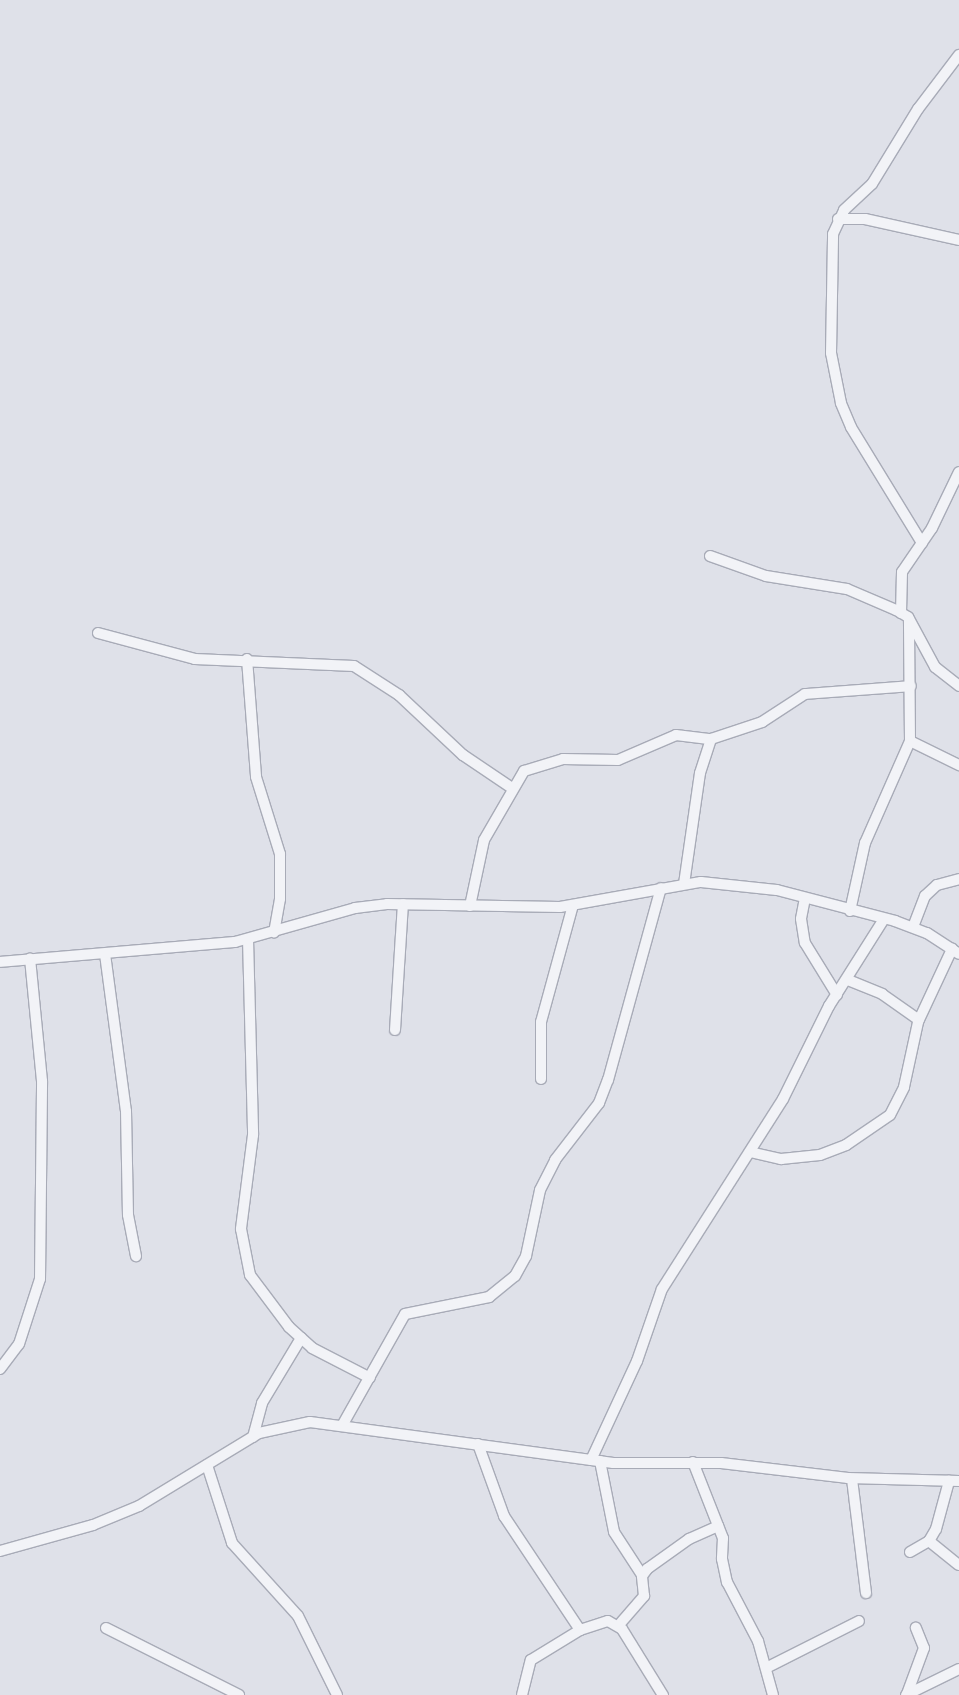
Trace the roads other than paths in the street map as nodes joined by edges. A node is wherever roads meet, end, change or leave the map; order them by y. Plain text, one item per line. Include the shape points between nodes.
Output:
1 (959, 55) edge
2 (838, 219) junction
3 (959, 240) edge
4 (959, 472) edge
5 (922, 543) junction
6 (710, 556) dead end
7 (905, 616) junction
8 (98, 633) dead end
9 (247, 659) junction
10 (911, 686) junction
11 (959, 686) edge
12 (712, 739) junction
13 (910, 740) junction
14 (959, 764) edge
15 (512, 788) junction
16 (959, 879) edge
17 (684, 884) junction
18 (661, 888) junction
19 (804, 898) junction
20 (403, 904) junction
21 (573, 905) junction
22 (470, 906) junction
23 (850, 911) junction
24 (884, 919) junction
25 (913, 927) junction
26 (274, 932) junction
27 (248, 939) junction
28 (955, 952) edge
29 (105, 954) junction
30 (30, 960) junction
31 (0, 962) edge
32 (848, 980) junction
33 (837, 995) junction
34 (919, 1020) junction
35 (395, 1030) dead end
36 (542, 1079) dead end
37 (750, 1152) junction
38 (136, 1256) dead end
39 (301, 1338) junction
40 (0, 1369) edge
41 (370, 1378) junction
42 (343, 1424) junction
43 (253, 1437) junction
44 (478, 1444) junction
45 (596, 1460) junction
46 (693, 1462) junction
47 (207, 1465) junction
48 (852, 1479) junction
49 (954, 1481) edge
50 (718, 1526) junction
51 (929, 1541) junction
52 (0, 1551) edge
53 (910, 1552) dead end
54 (959, 1565) edge
55 (642, 1574) junction
56 (866, 1593) dead end
57 (859, 1621) dead end
58 (618, 1626) junction
59 (106, 1628) dead end
60 (916, 1628) dead end
61 (580, 1630) junction
62 (766, 1668) junction
63 (959, 1669) edge
64 (239, 1695) edge
65 (337, 1695) edge
66 (522, 1695) edge
67 (663, 1695) edge
68 (773, 1695) edge
69 (907, 1695) edge

1 - 2 street via 918,109 872,184
2 - 3 street via 866,219
2 - 5 street via 833,234 831,340 841,402 851,428
4 - 5 street
5 - 7 street via 902,572
6 - 7 street via 766,576 847,589
7 - 10 street
7 - 11 street via 927,657
8 - 9 street via 195,659
9 - 15 street via 354,666 399,695 463,755
9 - 26 street via 256,777 280,854 280,899
10 - 12 street via 861,693 821,690 806,694 762,722
10 - 13 street
12 - 15 street via 676,735 618,760 563,759 524,771
12 - 17 street via 700,773
13 - 14 street
13 - 23 street via 865,843
15 - 22 street via 478,858
16 - 25 street via 937,885 925,896
17 - 18 street
17 - 19 street via 753,885
18 - 21 street
18 - 41 street via 608,1080 599,1103 555,1160 540,1190 526,1256 516,1276 489,1297 405,1314 393,1328
19 - 23 street
19 - 33 street via 801,919 806,943
20 - 22 street
20 - 26 street via 354,908
20 - 35 street
21 - 22 street via 511,909
21 - 36 street via 542,1022
23 - 24 street
24 - 25 street
24 - 32 street
25 - 28 street
26 - 27 street
27 - 29 street
27 - 39 street via 253,1135 241,1229 250,1275
28 - 34 street
29 - 30 street
29 - 38 street via 126,1111 128,1215
30 - 31 street
30 - 40 street via 42,1081 40,1279 19,1344
32 - 33 street
32 - 34 street via 882,994
33 - 37 street
34 - 37 street via 904,1087 890,1115 846,1145 820,1155 781,1159
37 - 45 street via 662,1289 637,1361
39 - 41 street
39 - 43 street via 262,1403
41 - 42 street
42 - 43 street via 287,1425
42 - 44 street
43 - 47 street
44 - 45 street
44 - 61 street via 504,1516
45 - 46 street
45 - 55 street via 614,1532
46 - 48 street
46 - 50 street
47 - 52 street via 139,1506 93,1525
47 - 65 street via 232,1543 298,1616
48 - 49 street
48 - 56 street
49 - 51 street
50 - 55 street via 673,1550
50 - 62 street via 727,1582 753,1629
51 - 53 street
51 - 54 street
55 - 58 street via 644,1596
57 - 62 street
58 - 61 street via 608,1621
58 - 67 street
59 - 64 street
60 - 69 street via 924,1648
61 - 66 street via 531,1660
62 - 68 street
63 - 69 street

